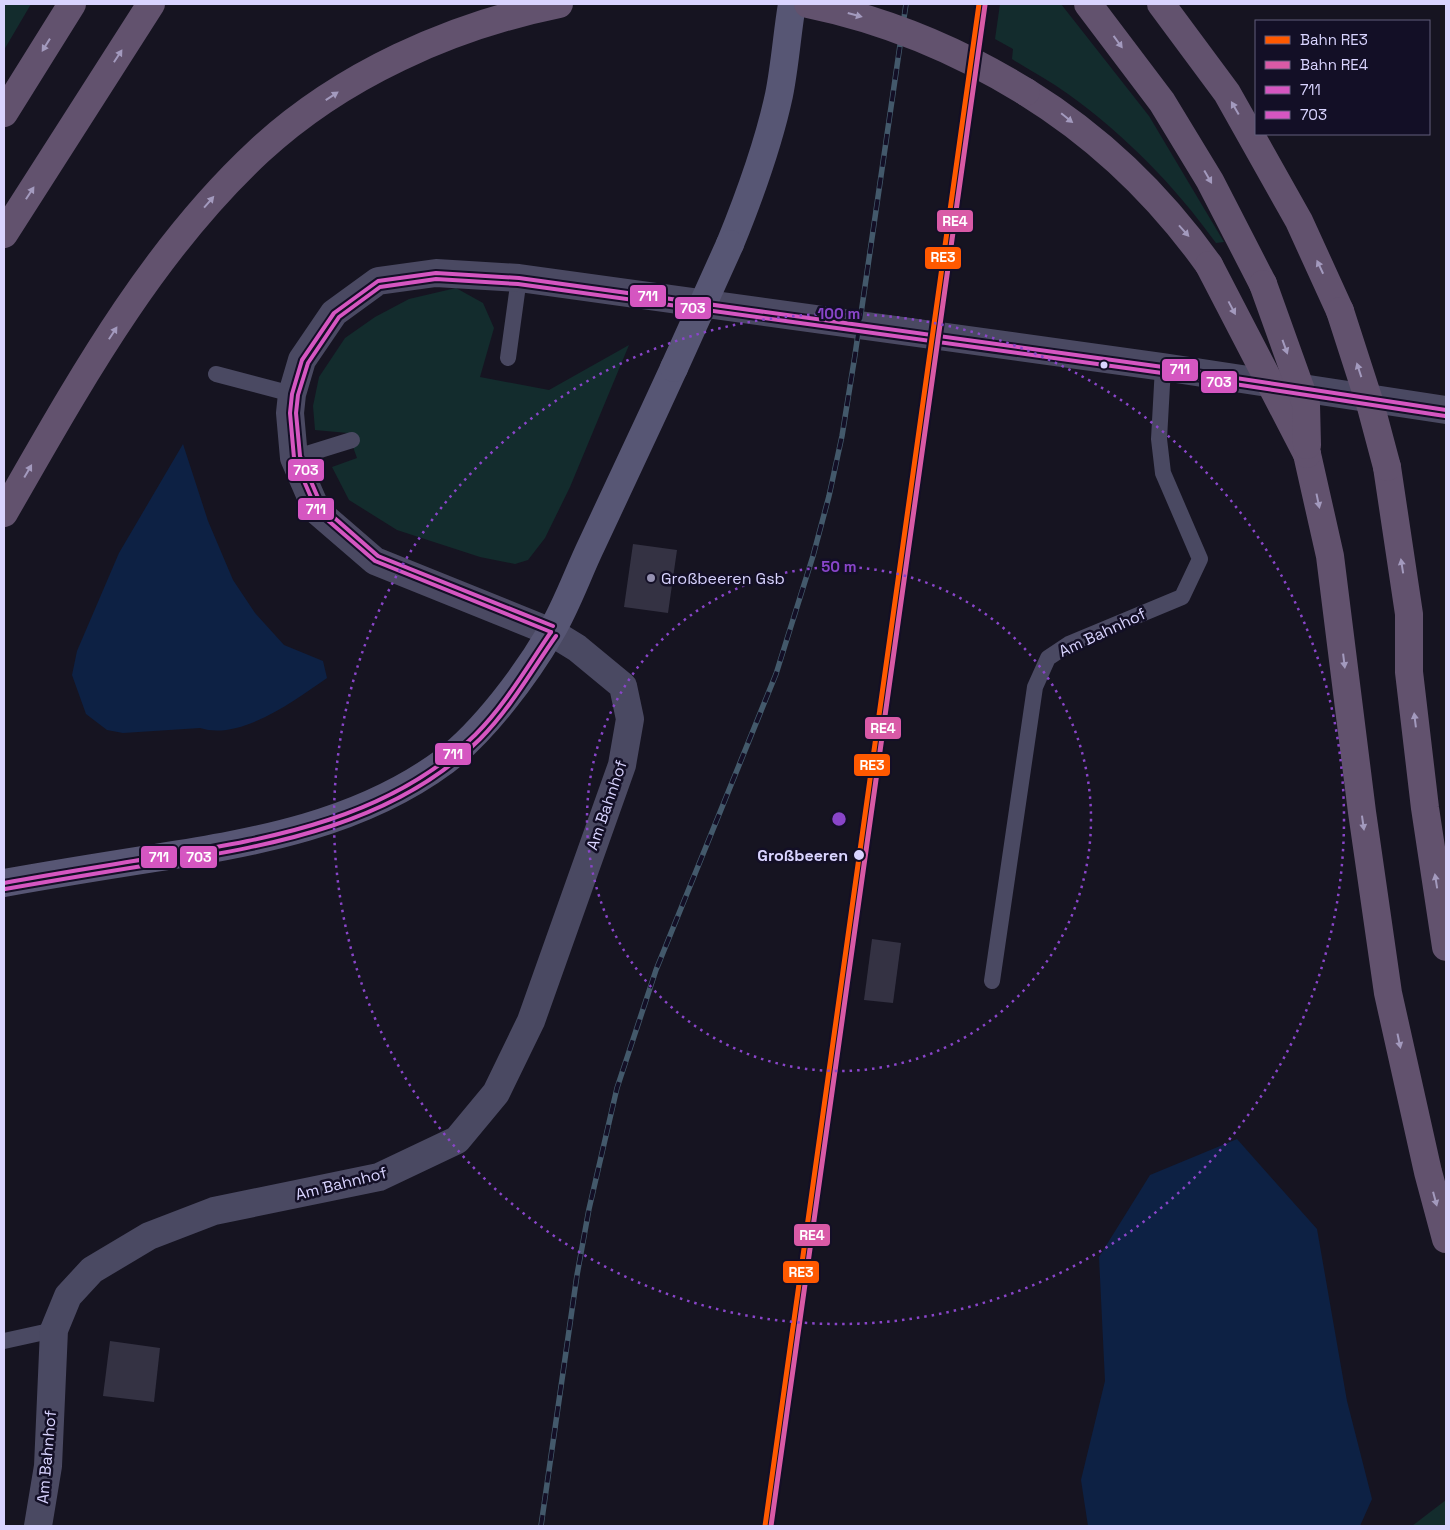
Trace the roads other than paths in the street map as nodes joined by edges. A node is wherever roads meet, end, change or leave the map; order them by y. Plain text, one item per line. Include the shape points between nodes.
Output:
1 (72, 4) edge
2 (151, 4) edge
3 (559, 4) edge
4 (792, 4) edge
5 (808, 4) edge
6 (1088, 4) edge
7 (1161, 4) edge
8 (4, 113) edge
9 (4, 234) edge
10 (519, 278) junction
11 (508, 358) dead end
12 (1163, 367) junction
13 (216, 374) dead end
14 (292, 394) junction
15 (1446, 410) edge
16 (352, 440) dead end
17 (1308, 454) junction
18 (294, 458) junction
19 (4, 513) edge
20 (551, 632) junction
21 (4, 882) edge
22 (1446, 947) edge
23 (992, 980) dead end
24 (1446, 1239) edge
25 (54, 1330) junction
26 (4, 1341) edge
27 (38, 1526) edge

1 -> 8 highway
9 -> 2 highway
19 -> 3 highway via 69,400 141,290 213,197 260,150 357,80 410,52 467,28
4 - 20 main road, bridge via 779,94 769,133 730,244
5 -> 17 highway, bridge via 859,16 920,37 984,67 1064,115 1128,171 1188,235 1209,265
6 -> 17 highway, bridge via 1162,102 1210,181 1263,284 1306,404
22 -> 7 highway, bridge via 1409,672 1409,614 1387,467 1371,407 1340,311 1299,221 1227,92
10 - 11 lane
10 - 12 street, Am Bahnhof
10 - 14 street, Am Bahnhof via 436,273 378,281 334,313 302,360
12 - 15 street, Am Bahnhof
12 - 23 lane, Am Bahnhof via 1159,439 1163,473 1200,559 1182,597 1086,636 1048,658 1035,687
13 - 14 lane
14 - 18 street, Am Bahnhof via 290,413
16 - 18 lane
17 -> 24 highway via 1330,556 1388,993
18 - 20 street, Am Bahnhof via 318,511 375,561
20 - 21 main road via 475,735 417,780 371,805 333,820 230,846
20 - 25 street, Am Bahnhof via 577,648 623,686 630,719 622,765 531,1020 496,1093 457,1140 380,1177 214,1211 149,1236 92,1270 68,1296
25 - 26 lane
25 - 27 street, Am Bahnhof via 48,1466

